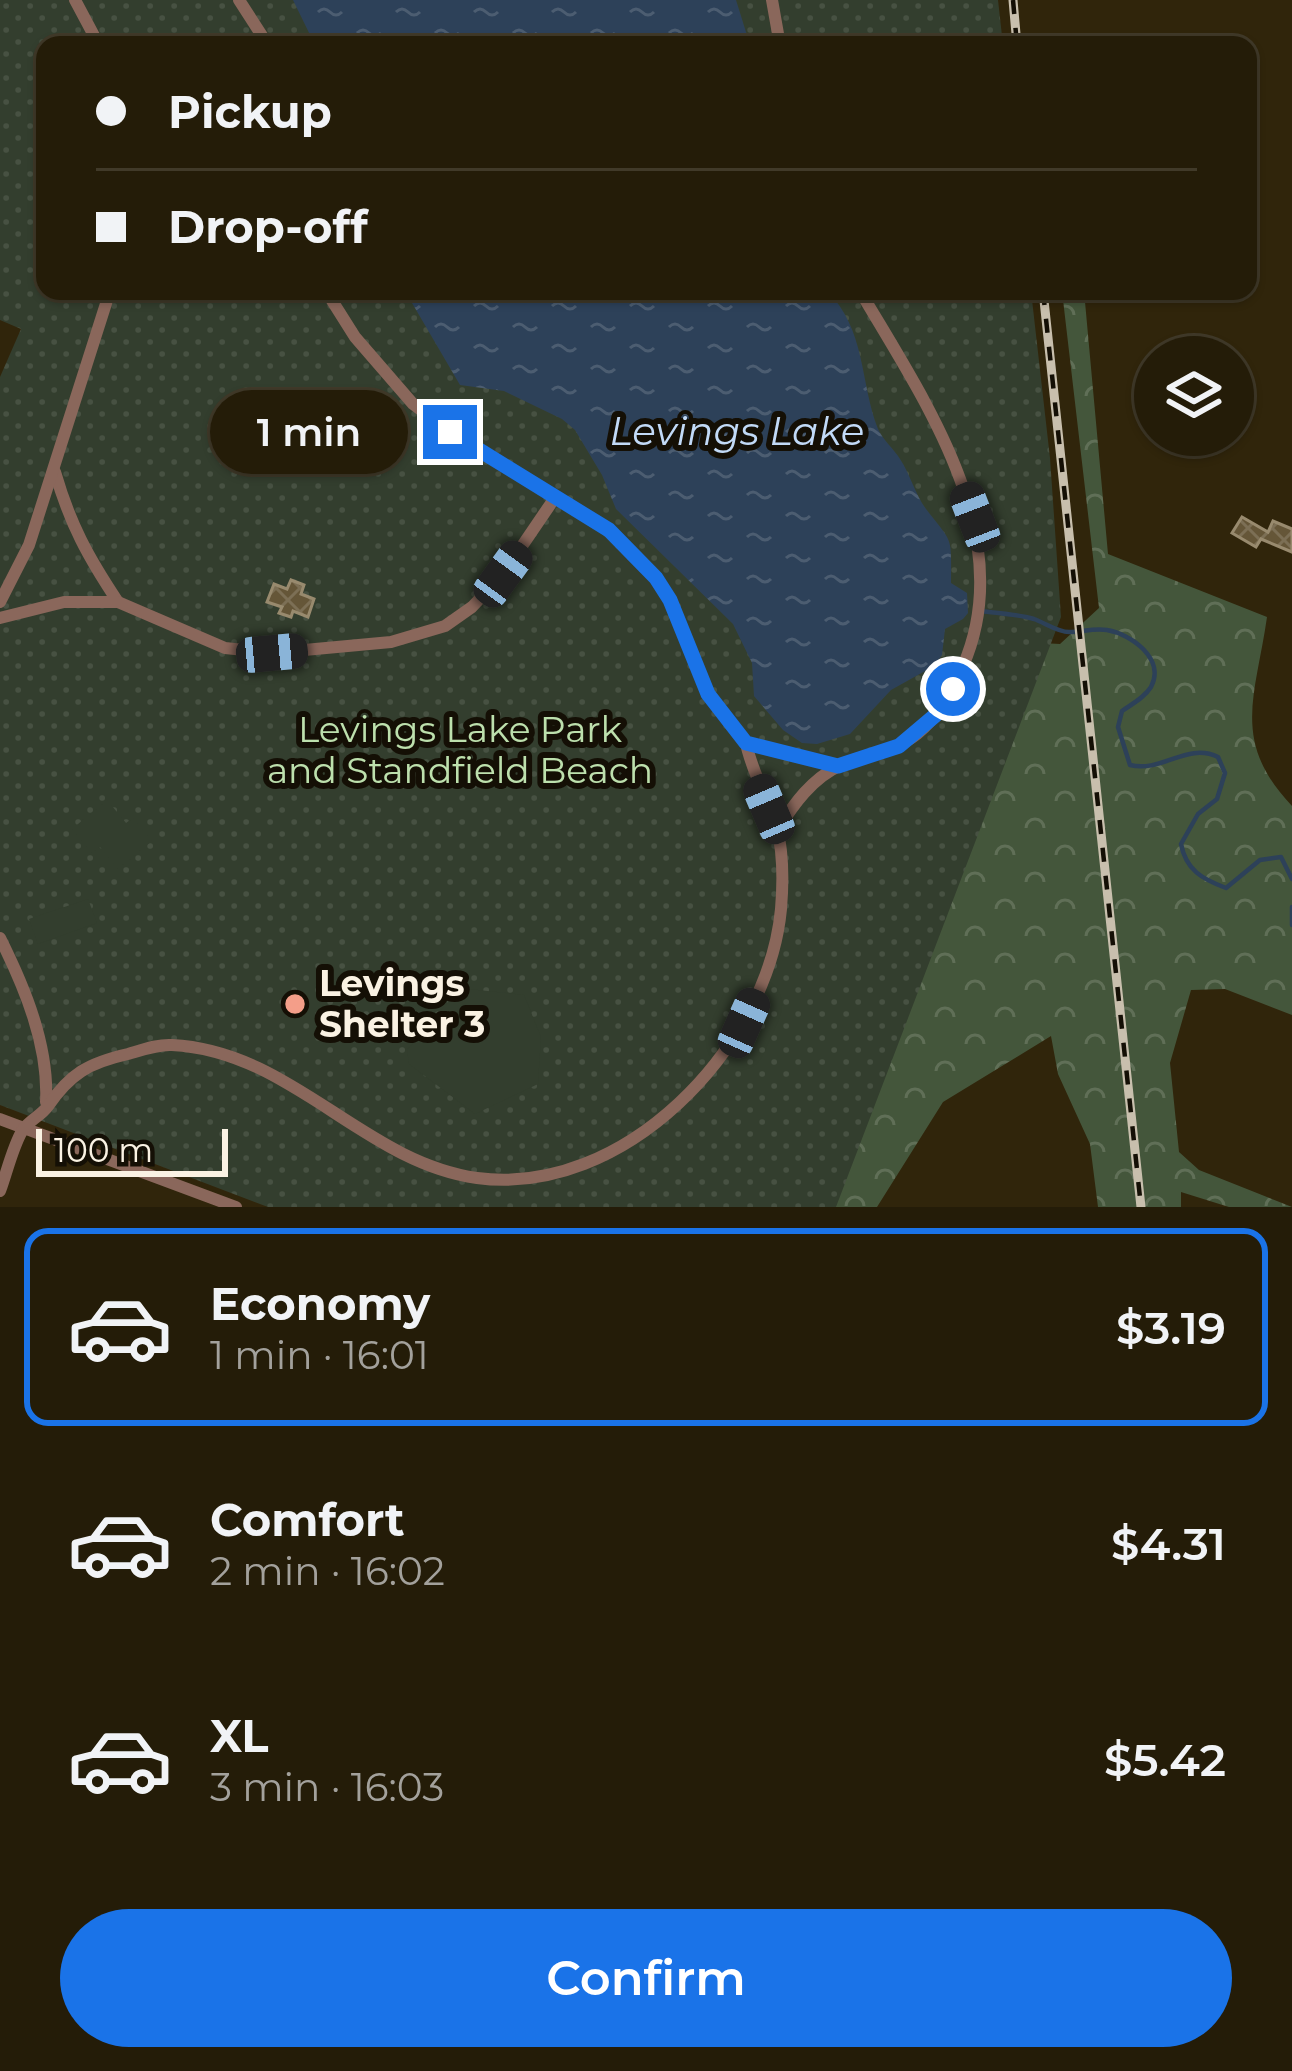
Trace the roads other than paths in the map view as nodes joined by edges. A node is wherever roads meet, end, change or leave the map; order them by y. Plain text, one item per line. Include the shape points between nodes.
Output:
1 (75, 0) edge
2 (239, 0) edge
3 (772, 0) edge
4 (95, 36) edge
5 (262, 36) edge
6 (778, 36) edge
7 (107, 300) edge
8 (332, 300) edge
9 (865, 300) edge
10 (55, 471) junction
11 (554, 499) junction
12 (0, 602) edge
13 (118, 602) junction
14 (0, 618) edge
15 (746, 743) junction
16 (838, 766) junction
17 (778, 830) junction
18 (0, 938) edge
19 (45, 1060) junction
20 (70, 1076) junction
21 (46, 1110) junction
22 (0, 1119) edge
23 (23, 1128) junction
24 (0, 1191) edge
25 (236, 1207) edge

1 - 4 street
2 - 5 street
3 - 6 street
7 - 10 street
8 - 11 street via 413,404
9 - 16 street via 957,470 975,517 981,590 953,689 920,732
10 - 12 street
10 - 13 street via 76,534
11 - 13 street via 472,607 445,626 392,643 272,653 226,648
11 - 15 street via 609,530 656,578 708,694
13 - 14 street via 64,602
15 - 16 street
15 - 17 street
16 - 17 street via 804,791
17 - 20 street via 776,942 726,1052 706,1079 639,1133 556,1172 514,1179 443,1170 223,1053 168,1044
18 - 19 street
19 - 20 street
19 - 21 street
20 - 21 street
21 - 23 street
22 - 23 street
23 - 24 street
23 - 25 street

